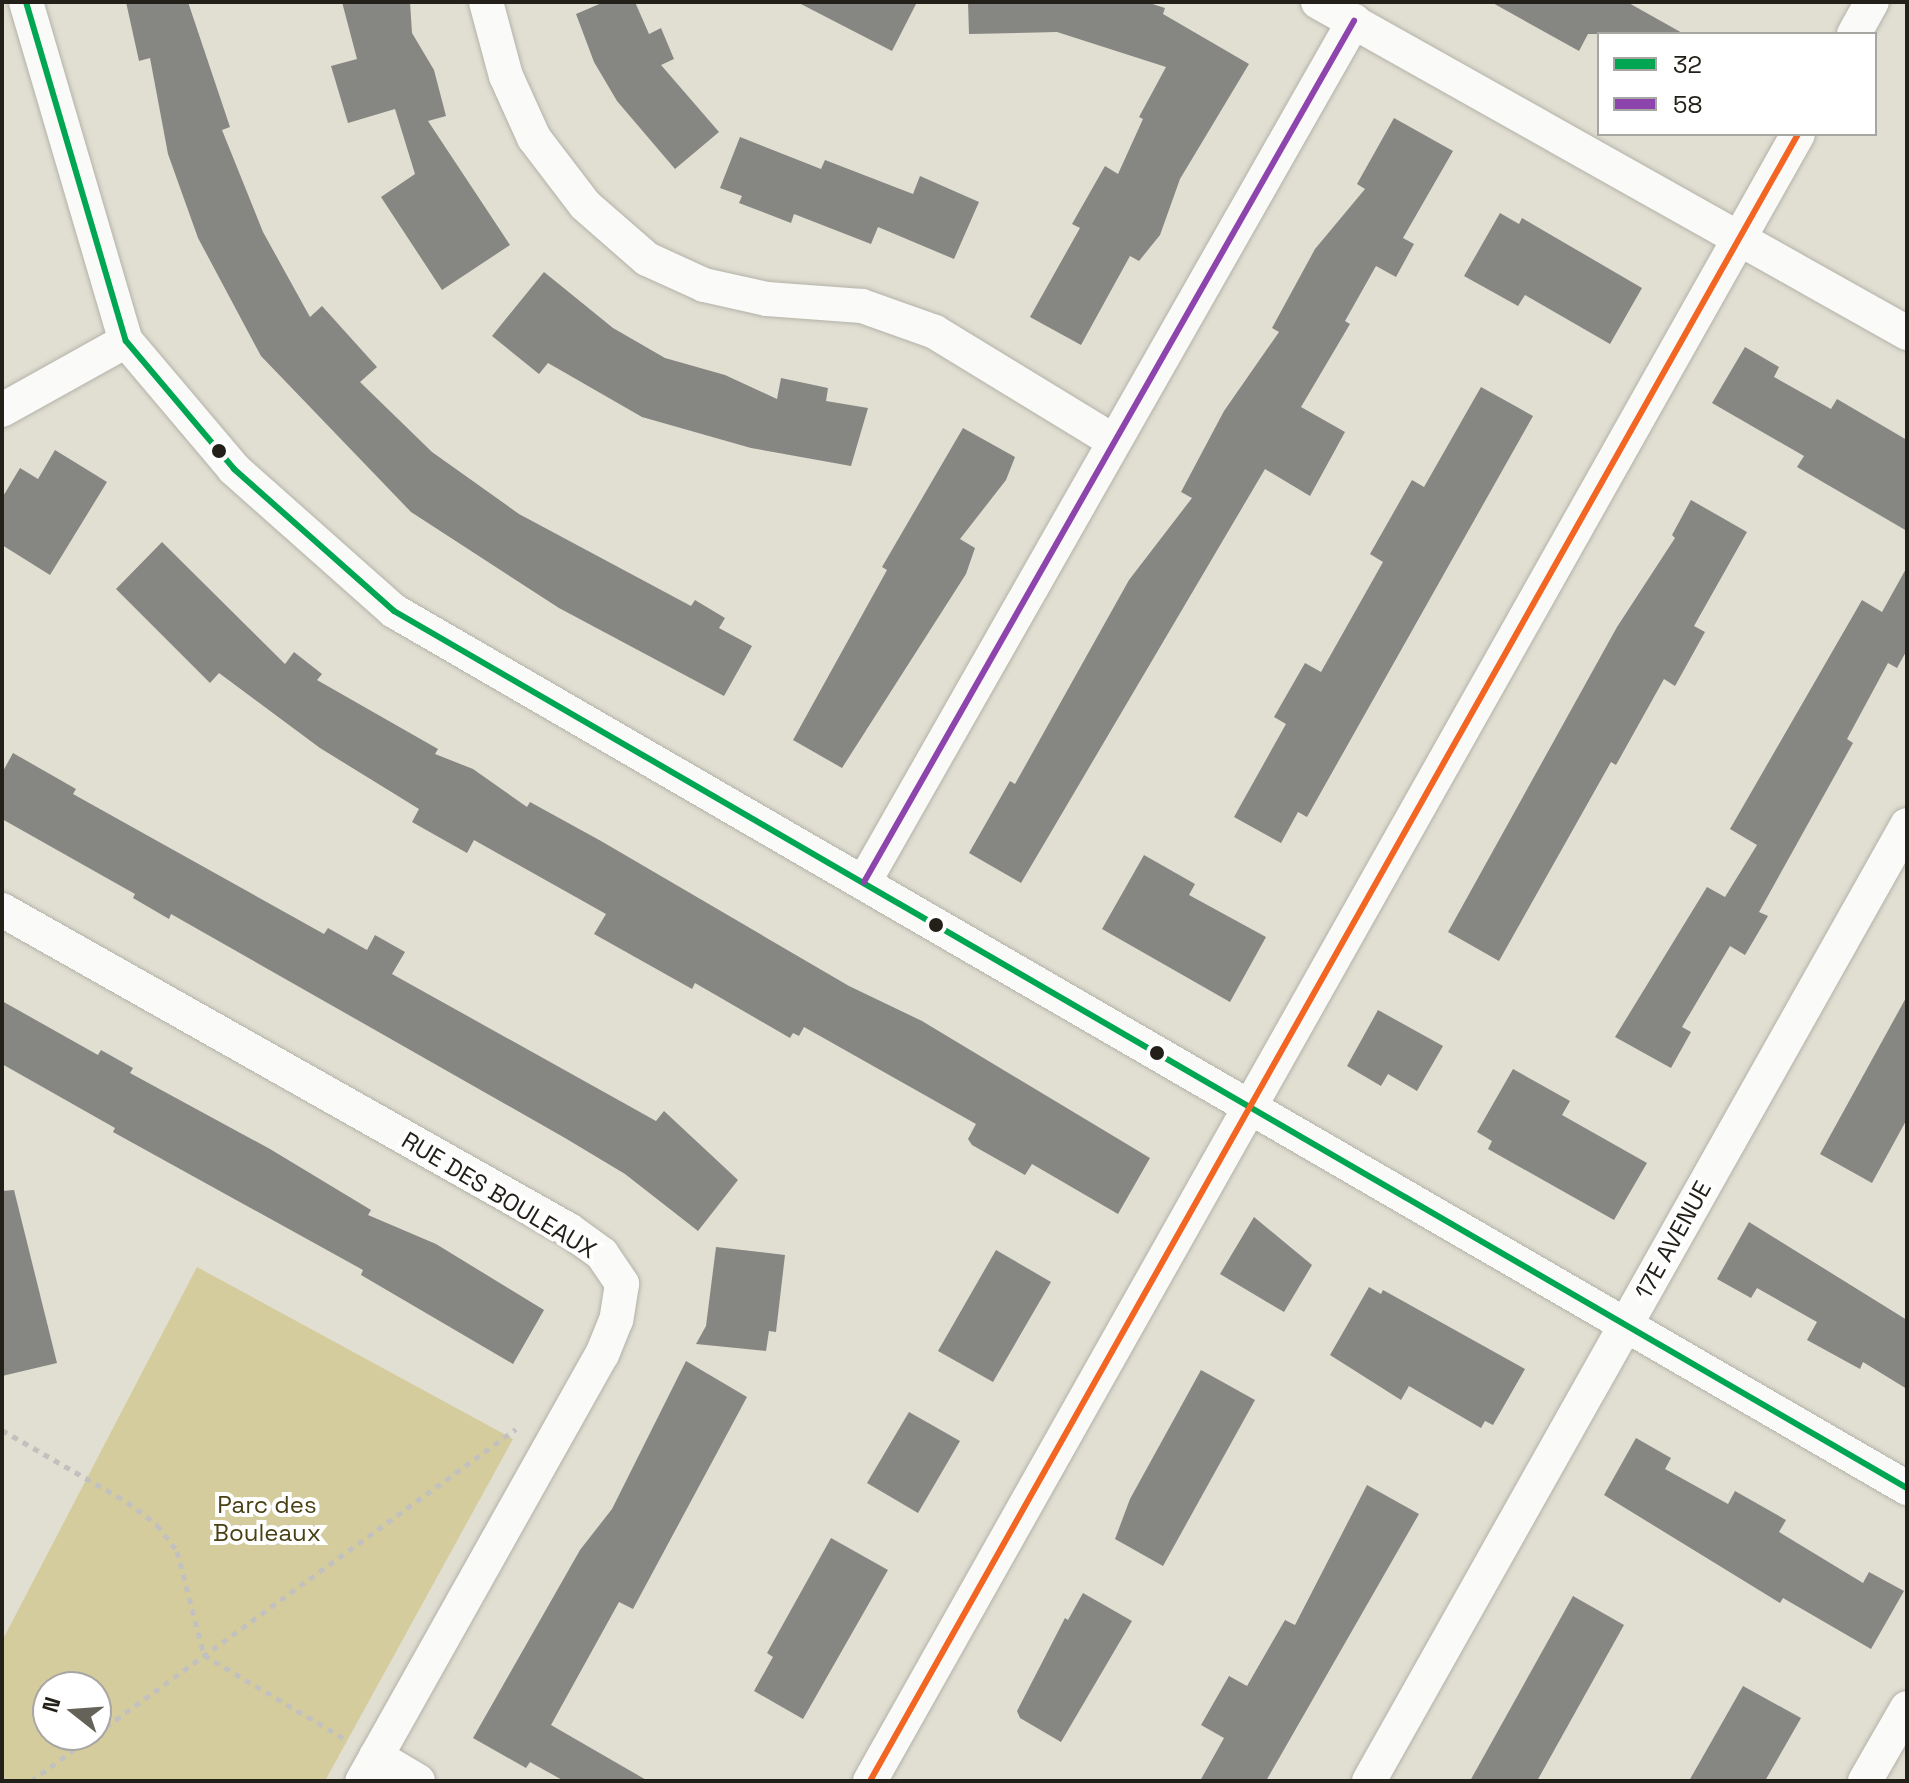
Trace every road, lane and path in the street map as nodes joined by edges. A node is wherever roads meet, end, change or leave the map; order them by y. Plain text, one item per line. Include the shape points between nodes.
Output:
1 (26, 2) edge
2 (486, 2) edge
3 (1318, 2) edge
4 (1872, 2) edge
5 (1354, 21) junction
6 (1855, 32) edge
7 (1797, 136) edge
8 (1740, 236) junction
9 (1907, 333) edge
10 (126, 341) junction
11 (2, 410) edge
12 (1112, 440) junction
13 (1907, 825) edge
14 (864, 882) junction
15 (2, 910) edge
16 (1250, 1110) junction
17 (1624, 1328) junction
18 (525, 1422) dead end
19 (2, 1430) edge
20 (1907, 1488) edge
21 (204, 1655) junction
22 (1907, 1708) edge
23 (112, 1722) edge
24 (72, 1751) edge
25 (369, 1769) edge
26 (31, 1781) edge
27 (418, 1781) edge
28 (870, 1781) edge
29 (1369, 1781) edge
30 (1865, 1781) edge

1 - 10 street
2 - 12 street via 506,76 534,138 585,205 647,259 704,285 767,299 862,306 935,332
3 - 5 street
4 - 6 street
5 - 8 street
5 - 12 street
7 - 8 street
8 - 9 street
8 - 16 street
10 - 11 street
10 - 14 street via 234,469 394,611
12 - 14 street
13 - 17 street, 17E AVENUE
14 - 16 street
15 - 25 street, RUE DES BOULEAUX via 569,1230 602,1254 622,1284 616,1320 602,1354
16 - 17 street
16 - 28 street
17 - 20 street
17 - 29 street, 17E AVENUE
18 - 21 path
19 - 21 path via 157,1525 177,1551
21 - 23 path
21 - 25 path
22 - 30 street
24 - 26 path
25 - 27 street

